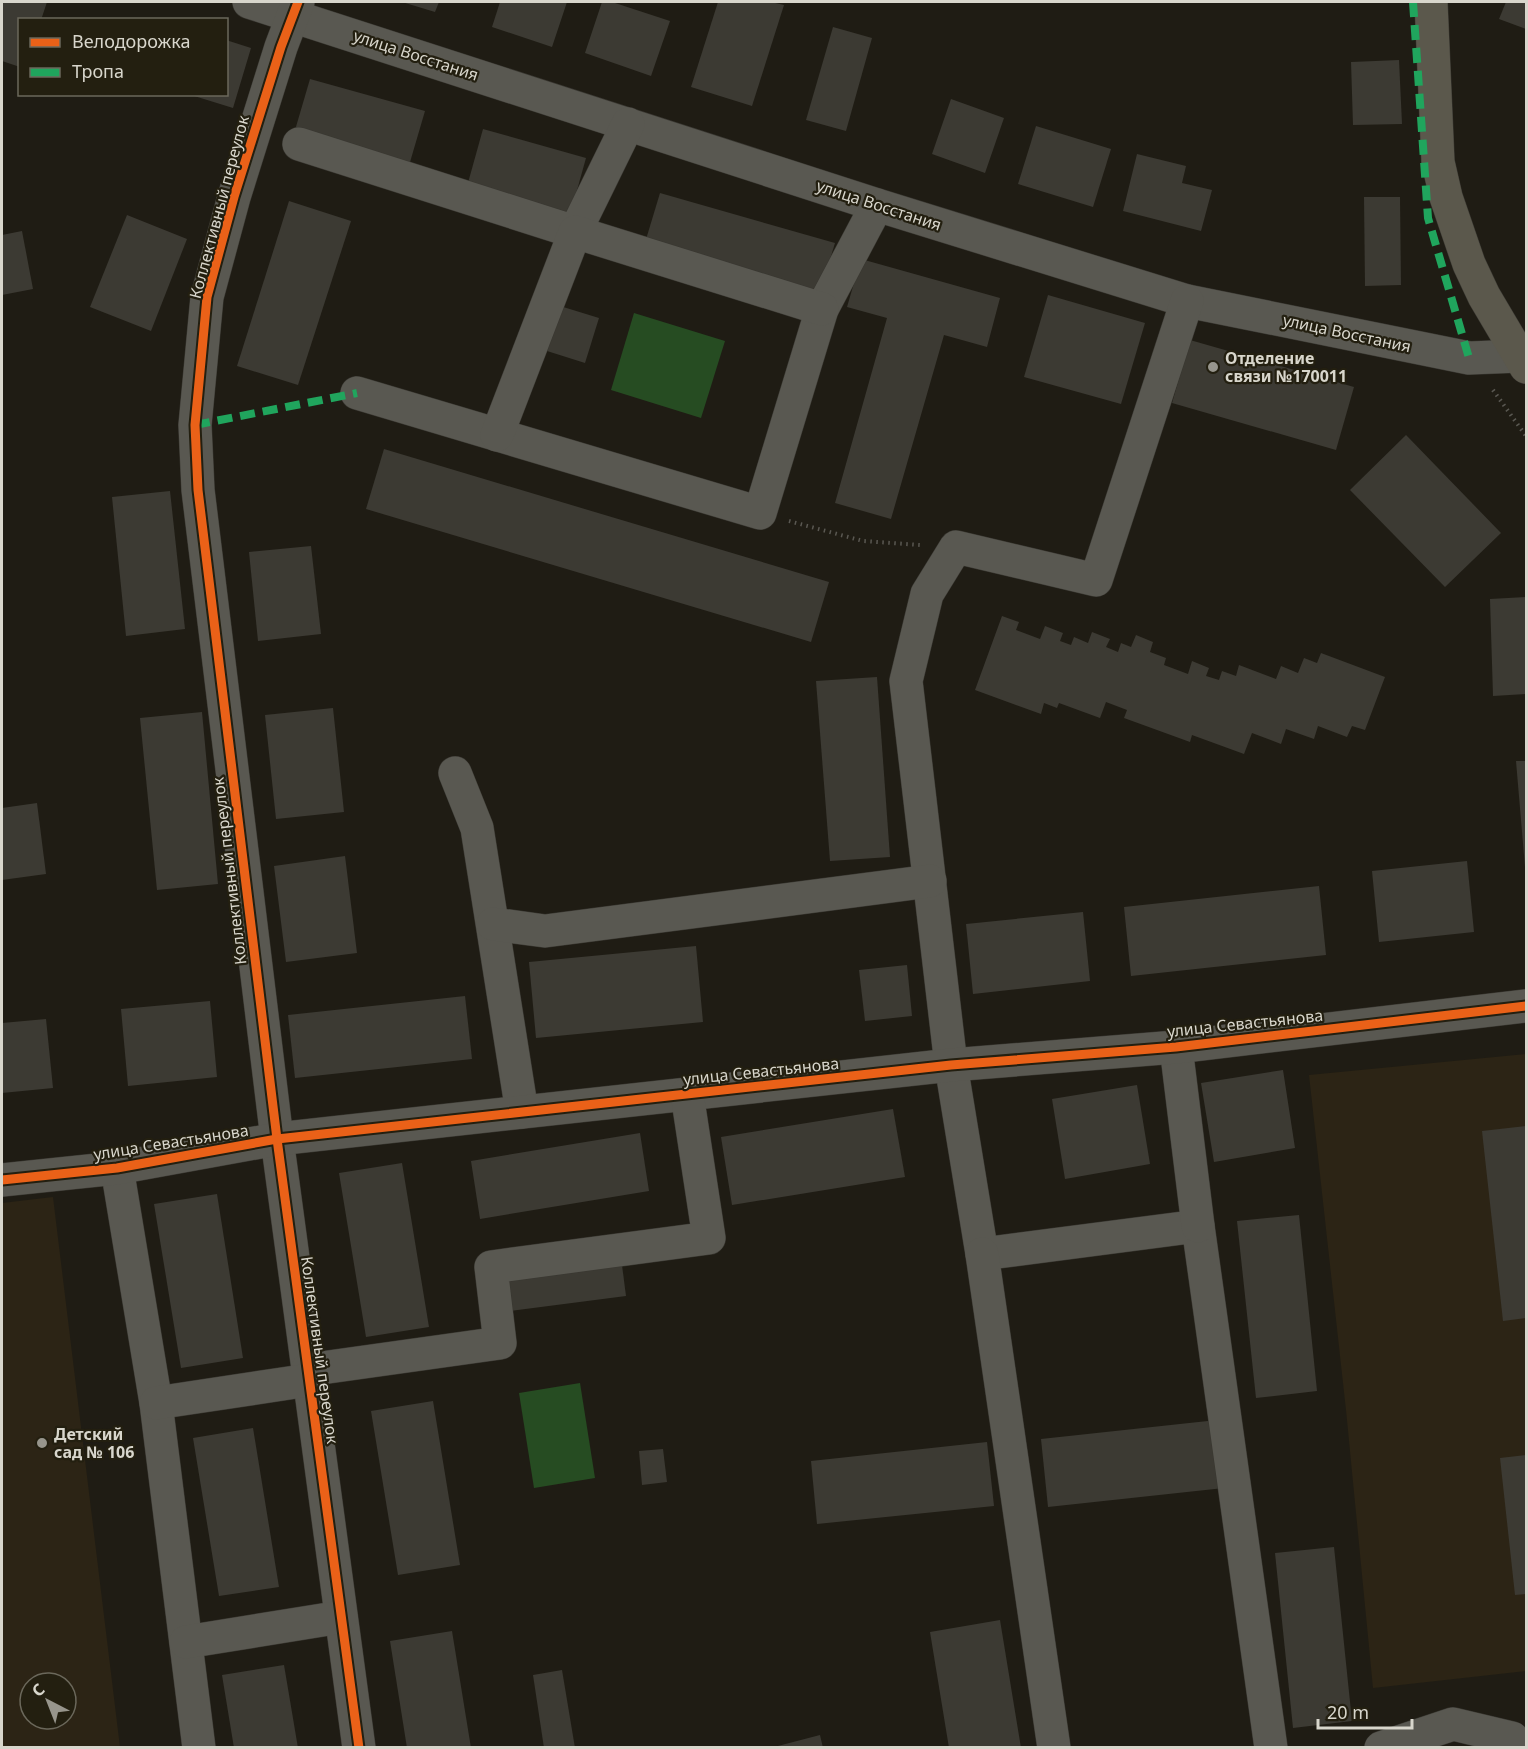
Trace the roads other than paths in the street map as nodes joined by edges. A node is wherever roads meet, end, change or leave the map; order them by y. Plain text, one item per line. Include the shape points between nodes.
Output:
1 (249, 2) edge
2 (1431, 2) edge
3 (296, 8) edge
4 (628, 124) junction
5 (299, 144) dead end
6 (877, 205) junction
7 (574, 232) junction
8 (1187, 301) junction
9 (822, 309) junction
10 (1523, 361) edge
11 (357, 393) dead end
12 (497, 435) junction
13 (455, 773) dead end
14 (930, 881) junction
15 (494, 924) junction
16 (1527, 1006) edge
17 (1176, 1047) junction
18 (951, 1065) junction
19 (687, 1094) junction
20 (522, 1112) junction
21 (277, 1139) junction
22 (117, 1168) junction
23 (2, 1180) edge
24 (1198, 1226) junction
25 (982, 1254) junction
26 (308, 1375) junction
27 (156, 1403) junction
28 (341, 1617) junction
29 (186, 1642) junction
30 (199, 1748) edge
31 (359, 1748) edge
32 (1054, 1748) edge
33 (1271, 1748) edge
34 (1381, 1748) edge
35 (1514, 1748) edge

1 - 3 street, улица Восстания
2 - 10 main road via 1438,162 1443,185 1469,264
3 - 4 street, улица Восстания
3 - 21 street, Коллективный переулок via 237,186 207,297 195,425 198,490
4 - 6 street, улица Восстания
4 - 7 street
5 - 7 street
6 - 8 street, улица Восстания
6 - 9 street
7 - 9 street
7 - 12 street
8 - 10 street, улица Восстания via 1469,358
8 - 14 street via 1096,580 956,547 927,594 906,681
9 - 12 street via 760,513
11 - 12 street
13 - 15 street via 477,828
14 - 15 street via 545,931
14 - 18 street
15 - 20 street
16 - 17 street, улица Севастьянова
17 - 18 street, улица Севастьянова
17 - 24 street
18 - 19 street, улица Севастьянова
18 - 25 street
19 - 20 street, улица Севастьянова
19 - 26 street via 709,1238 491,1267 500,1343
20 - 21 street, улица Севастьянова
21 - 22 street, улица Севастьянова
21 - 26 street, Коллективный переулок
22 - 23 street, улица Севастьянова
22 - 27 street
24 - 25 street
24 - 33 street
25 - 32 street
26 - 27 street
26 - 28 street, Коллективный переулок
27 - 29 street
28 - 29 street
28 - 31 street, Коллективный переулок
29 - 30 street
34 - 35 street via 1453,1724 1512,1738

